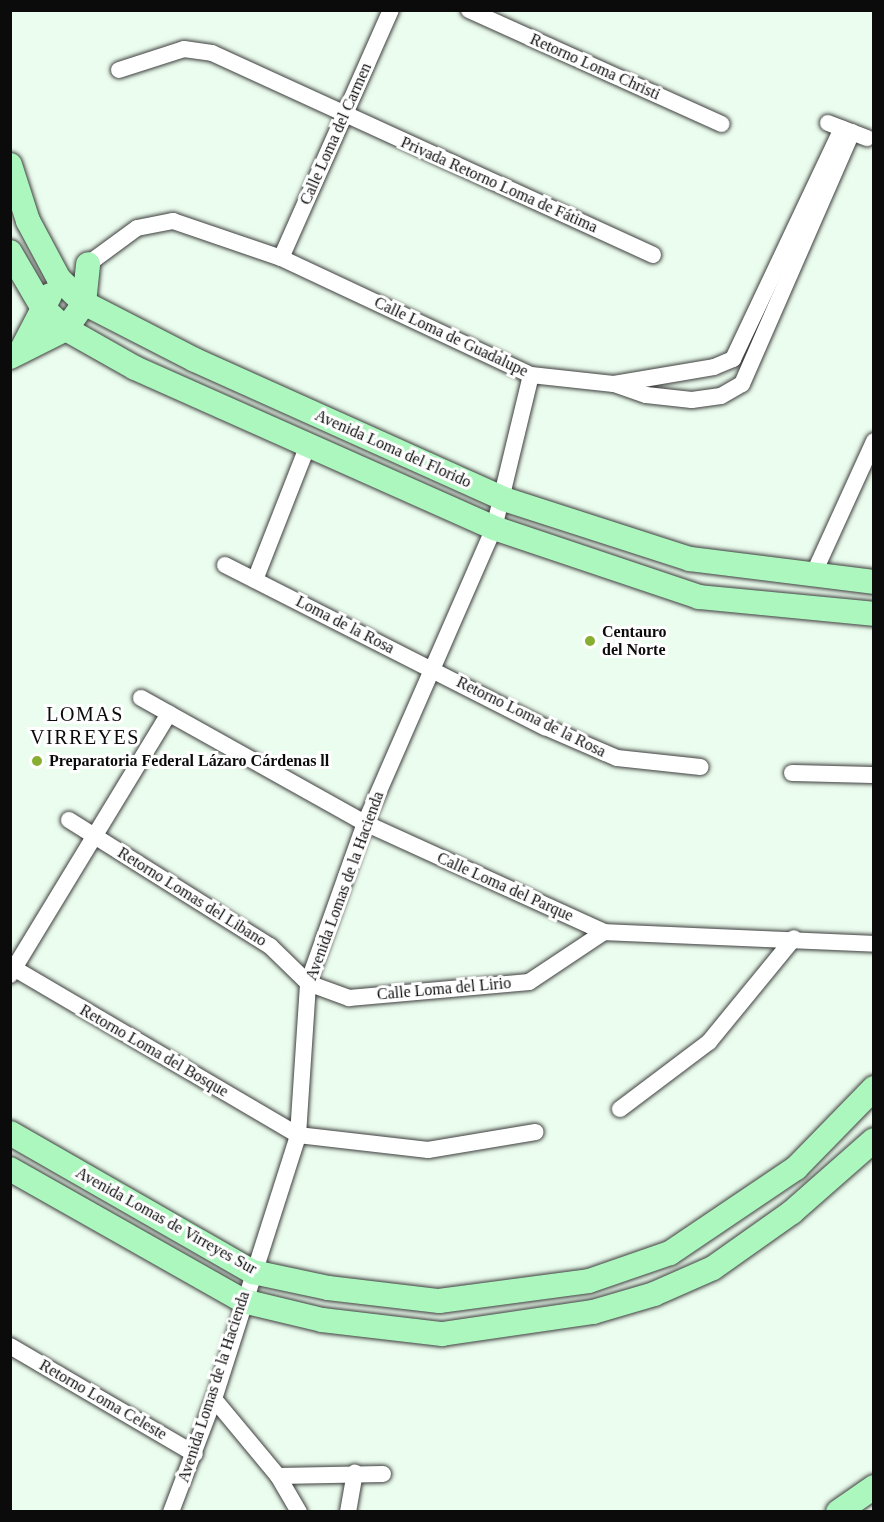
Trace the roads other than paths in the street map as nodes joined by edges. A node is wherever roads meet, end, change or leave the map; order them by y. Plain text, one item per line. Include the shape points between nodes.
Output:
1 (391, 10) edge
2 (469, 10) edge
3 (119, 70) dead end
4 (344, 116) junction
5 (722, 124) dead end
6 (10, 165) edge
7 (10, 252) edge
8 (653, 255) dead end
9 (281, 258) junction
10 (88, 264) junction
11 (59, 279) junction
12 (84, 303) junction
13 (42, 307) junction
14 (66, 329) junction
15 (16, 354) edge
16 (531, 375) junction
17 (614, 384) junction
18 (873, 441) edge
19 (308, 445) junction
20 (504, 498) junction
21 (494, 528) junction
22 (225, 565) dead end
23 (813, 575) junction
24 (255, 580) junction
25 (873, 582) edge
26 (873, 614) edge
27 (434, 670) junction
28 (141, 698) dead end
29 (168, 713) junction
30 (701, 767) dead end
31 (792, 773) dead end
32 (873, 775) edge
33 (69, 820) dead end
34 (365, 823) junction
35 (96, 837) junction
36 (604, 932) junction
37 (794, 938) junction
38 (873, 944) edge
39 (12, 970) edge
40 (308, 983) junction
41 (873, 1088) edge
42 (620, 1109) dead end
43 (536, 1132) dead end
44 (10, 1133) edge
45 (297, 1135) junction
46 (873, 1140) edge
47 (10, 1169) edge
48 (253, 1272) junction
49 (243, 1301) junction
50 (10, 1346) edge
51 (214, 1399) junction
52 (195, 1454) junction
53 (355, 1473) junction
54 (383, 1474) dead end
55 (278, 1476) junction
56 (873, 1487) edge
57 (171, 1512) edge
58 (299, 1512) edge
59 (348, 1512) edge
60 (838, 1512) edge

1 - 4 street, Calle Loma del Carmen
2 - 5 street, Retorno Loma Christi
3 - 4 street, Privada Retorno Loma de Fátima via 184,49 212,53
4 - 8 street, Privada Retorno Loma de Fátima
4 - 9 street, Calle Loma del Carmen
6 - 11 street, Avenida Loma del Florido via 28,220
7 - 13 street, Avenida Loma del Florido
9 - 10 street, Calle Loma de Guadalupe via 173,221 137,228
9 - 16 street, Calle Loma de Guadalupe
10 - 11 street, Calle Loma de Guadalupe
10 - 12 street
11 - 12 street, Avenida Loma del Florido
11 - 13 street
12 - 14 street
12 - 20 street, Avenida Loma del Florido via 195,360
13 - 14 street, Avenida Loma del Florido
13 - 15 street
14 - 15 street
14 - 19 street, Avenida Loma del Florido via 135,368
16 - 17 street, Calle Loma de Guadalupe
16 - 20 street, Avenida Lomas de la Hacienda
17 - 17 street, Calle Loma de Guadalupe via 646,395 692,400 721,396 742,384 847,130 733,359 714,367
18 - 23 street
19 - 21 street, Avenida Loma del Florido
19 - 24 street
20 - 21 street, Avenida Lomas de la Hacienda
20 - 23 street, Avenida Loma del Florido via 690,559
21 - 26 street, Avenida Loma del Florido via 699,597
21 - 27 street, Avenida Lomas de la Hacienda
22 - 24 street, Loma de la Rosa
23 - 25 street, Avenida Loma del Florido
24 - 27 street, Loma de la Rosa
27 - 30 street, Retorno Loma de la Rosa via 617,758
27 - 34 street, Avenida Lomas de la Hacienda
28 - 29 street, Calle Loma del Parque
29 - 34 street, Calle Loma del Parque
29 - 35 street
31 - 32 street
33 - 35 street, Retorno Lomas del Libano
34 - 36 street, Calle Loma del Parque
34 - 40 street, Avenida Lomas de la Hacienda
35 - 39 street
35 - 40 street, Retorno Lomas del Libano via 270,946
36 - 37 street, Calle Loma del Parque
36 - 40 street, Calle Loma del Lirio via 529,982 349,998
37 - 38 street, Calle Loma del Parque
37 - 42 street via 709,1042
39 - 45 street, Retorno Loma del Bosque
40 - 45 street, Avenida Lomas de la Hacienda
41 - 48 street, Avenida Lomas de Virreyes Sur via 796,1168 735,1214 670,1253 589,1281 438,1301
43 - 45 street via 428,1150
44 - 48 street, Avenida Lomas de Virreyes Sur
45 - 48 street, Avenida Lomas de la Hacienda
46 - 49 street, Avenida Lomas de Virreyes Sur via 792,1212 713,1268 654,1294 593,1312 442,1334 322,1320
47 - 49 street, Avenida Lomas de Virreyes Sur
48 - 49 street, Avenida Lomas de la Hacienda
49 - 51 street, Avenida Lomas de la Hacienda
50 - 52 street, Retorno Loma Celeste
51 - 52 street, Avenida Lomas de la Hacienda
51 - 55 street
52 - 57 street, Avenida Lomas de la Hacienda
53 - 54 street
53 - 55 street
53 - 59 street
55 - 58 street
56 - 60 street

